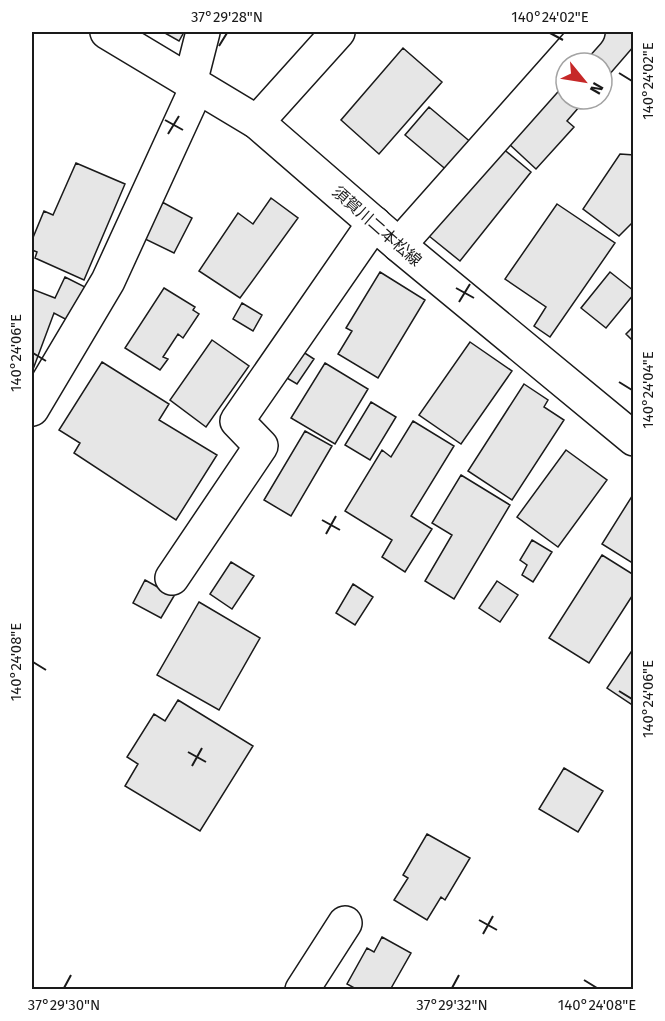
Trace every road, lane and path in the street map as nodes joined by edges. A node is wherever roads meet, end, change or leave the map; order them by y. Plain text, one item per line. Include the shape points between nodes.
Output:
1 (107, 32) edge
2 (203, 32) edge
3 (338, 32) edge
4 (588, 32) edge
5 (194, 85) junction
6 (257, 122) junction
7 (374, 223) junction
8 (399, 245) junction
9 (32, 409) edge
10 (633, 439) edge
11 (172, 578) dead end
12 (345, 923) dead end
13 (302, 990) edge

1 - 5 street, 須賀川二本松線
2 - 5 street
3 - 6 street
4 - 8 street
5 - 6 street, 須賀川二本松線
5 - 9 street via 108,280
6 - 7 street, 須賀川二本松線
7 - 8 street, 須賀川二本松線
7 - 11 street via 237,421 261,446
8 - 10 street, 須賀川二本松線
12 - 13 street

